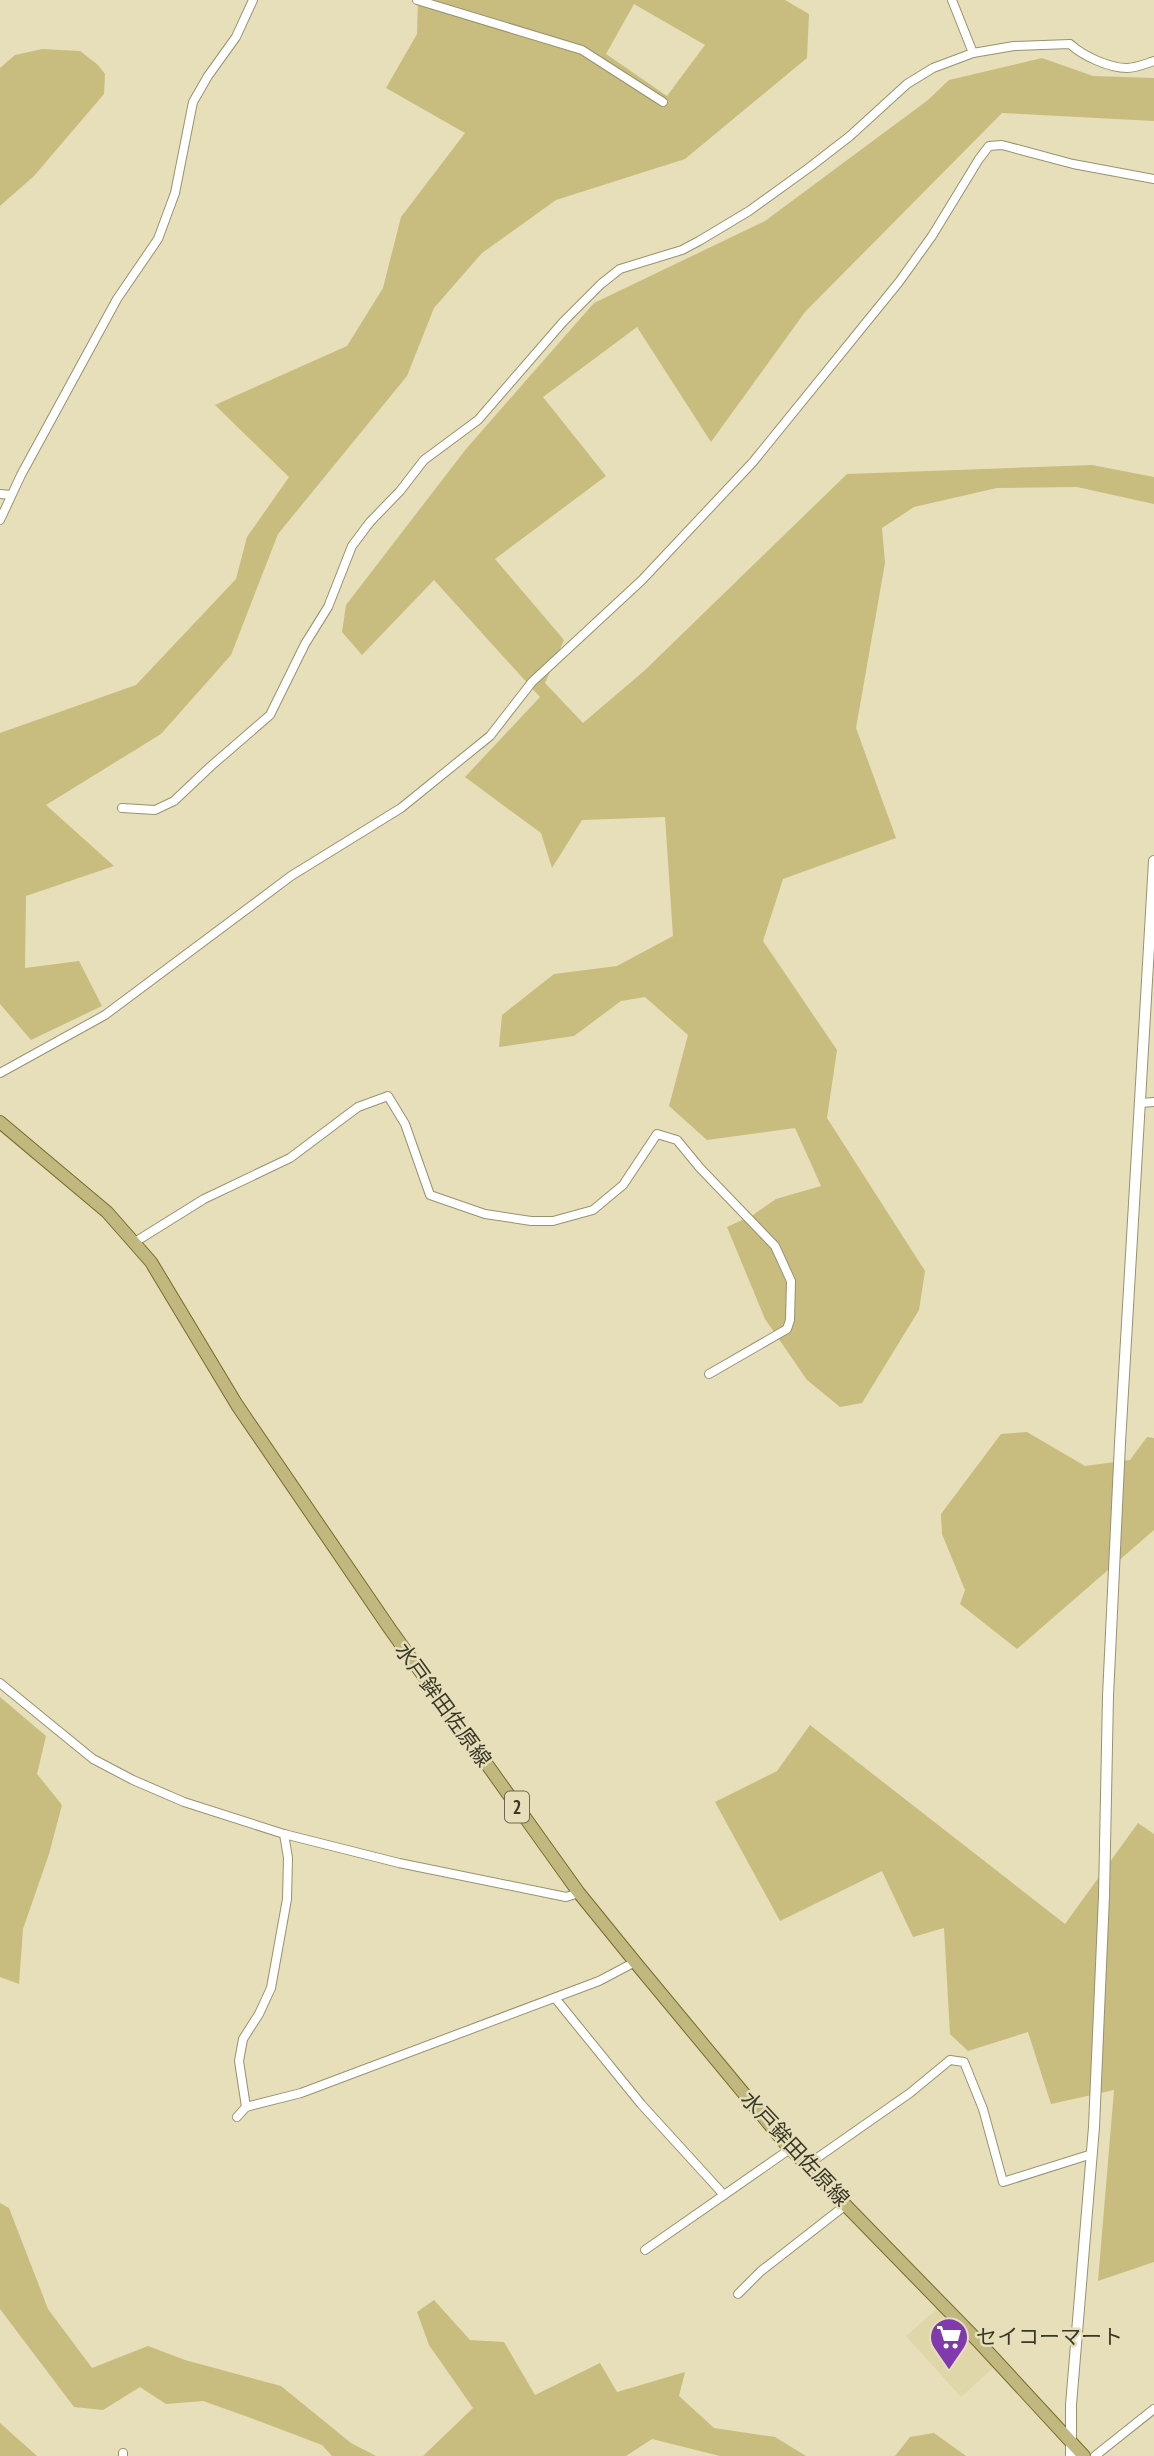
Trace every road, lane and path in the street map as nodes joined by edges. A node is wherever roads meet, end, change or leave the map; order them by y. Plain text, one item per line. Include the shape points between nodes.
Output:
1 (253, 0) edge
2 (417, 0) edge
3 (951, 0) edge
4 (974, 53) junction
5 (1154, 61) edge
6 (663, 102) dead end
7 (1154, 179) edge
8 (0, 494) edge
9 (11, 495) junction
10 (0, 520) edge
11 (122, 808) dead end
12 (1154, 861) edge
13 (0, 1073) edge
14 (1154, 1102) edge
15 (1140, 1103) junction
16 (1, 1127) edge
17 (135, 1242) junction
18 (709, 1374) dead end
19 (0, 1683) edge
20 (284, 1834) junction
21 (579, 1893) junction
22 (635, 1962) junction
23 (555, 1998) junction
24 (246, 2107) junction
25 (237, 2117) dead end
26 (790, 2149) junction
27 (1091, 2154) junction
28 (807, 2165) junction
29 (724, 2195) junction
30 (847, 2204) junction
31 (645, 2250) dead end
32 (738, 2294) dead end
33 (1154, 2409) edge
34 (1071, 2440) junction
35 (1072, 2456) edge
36 (1084, 2456) edge
37 (1095, 2456) edge

1 - 9 street via 236,37 196,95 174,193 158,239 117,299
2 - 6 street via 582,50
3 - 4 street
4 - 5 street via 1070,44 1080,53 1119,67
4 - 11 street via 933,68 907,84 840,144 739,217 682,250 620,269 601,284 478,420 424,460 370,522 352,546 328,607 270,715 174,801 155,810
7 - 13 street via 1002,145 989,146 900,282 753,462 642,580 532,682 491,736 401,808 290,876 105,1014
8 - 9 street
9 - 10 street
12 - 15 street
14 - 15 street
15 - 27 street via 1108,1696
16 - 17 main road, 水戸鉾田佐原線 / 2 via 107,1212
17 - 18 street via 204,1199 290,1158 358,1107 388,1096 405,1124 430,1195 485,1214 531,1221 553,1221 593,1210 623,1185 657,1134 677,1140 775,1246 791,1281 787,1329
17 - 21 main road, 水戸鉾田佐原線 / 2 via 237,1405 367,1596
19 - 20 street via 93,1759 184,1802
20 - 21 street via 566,1897
20 - 24 street via 287,1899 271,1988 243,2039 239,2061
21 - 22 main road, 水戸鉾田佐原線 / 2
22 - 23 street
22 - 26 main road, 水戸鉾田佐原線 / 2
23 - 24 street via 302,2092
23 - 29 street via 641,2104
24 - 25 street
26 - 28 main road, 水戸鉾田佐原線 / 2
26 - 29 street
27 - 28 street via 1003,2182 983,2109 964,2062 950,2060
27 - 34 street
28 - 30 main road, 水戸鉾田佐原線 / 2
29 - 31 street
30 - 32 street
30 - 34 main road, 水戸鉾田佐原線 / 2
33 - 37 street
34 - 35 street
34 - 36 main road, 水戸鉾田佐原線 / 2

